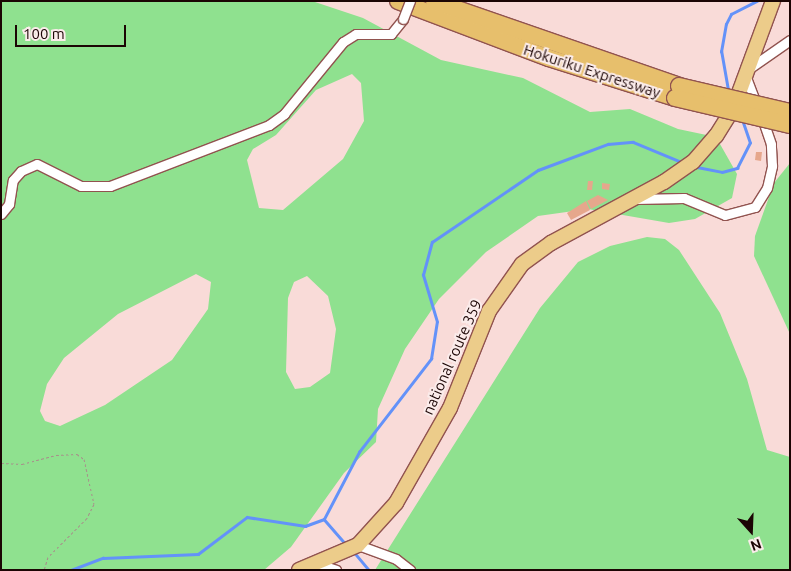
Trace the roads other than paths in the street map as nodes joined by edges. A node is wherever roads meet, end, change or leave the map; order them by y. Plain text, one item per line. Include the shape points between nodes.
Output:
1 (398, 1) edge
2 (410, 1) edge
3 (434, 1) edge
4 (771, 6) edge
5 (790, 40) edge
6 (744, 72) junction
7 (677, 92) junction
8 (790, 112) edge
9 (790, 125) edge
10 (635, 199) junction
11 (1, 214) edge
12 (358, 546) junction
13 (318, 564) junction
14 (299, 570) edge
15 (336, 570) edge
16 (410, 570) edge

1 - 7 highway, Hokuriku Expressway via 549,58
2 - 11 street, bridge via 392,34 356,34 343,42 284,114 269,125 110,186 81,186 36,164 21,171 13,180 9,204
3 - 7 highway, Hokuriku Expressway
4 - 6 highway
5 - 6 street
6 - 10 highway, national route 359, bridge via 726,121 693,162
6 - 10 street via 771,144 767,188 755,207 725,215 684,198
7 - 8 highway, Hokuriku Expressway, bridge
7 - 9 highway, Hokuriku Expressway, bridge
10 - 12 highway, national route 359 via 551,243 505,283 488,311 450,408 396,503
12 - 13 highway, national route 359
12 - 16 street via 396,559
13 - 14 highway, national route 359
13 - 15 street

